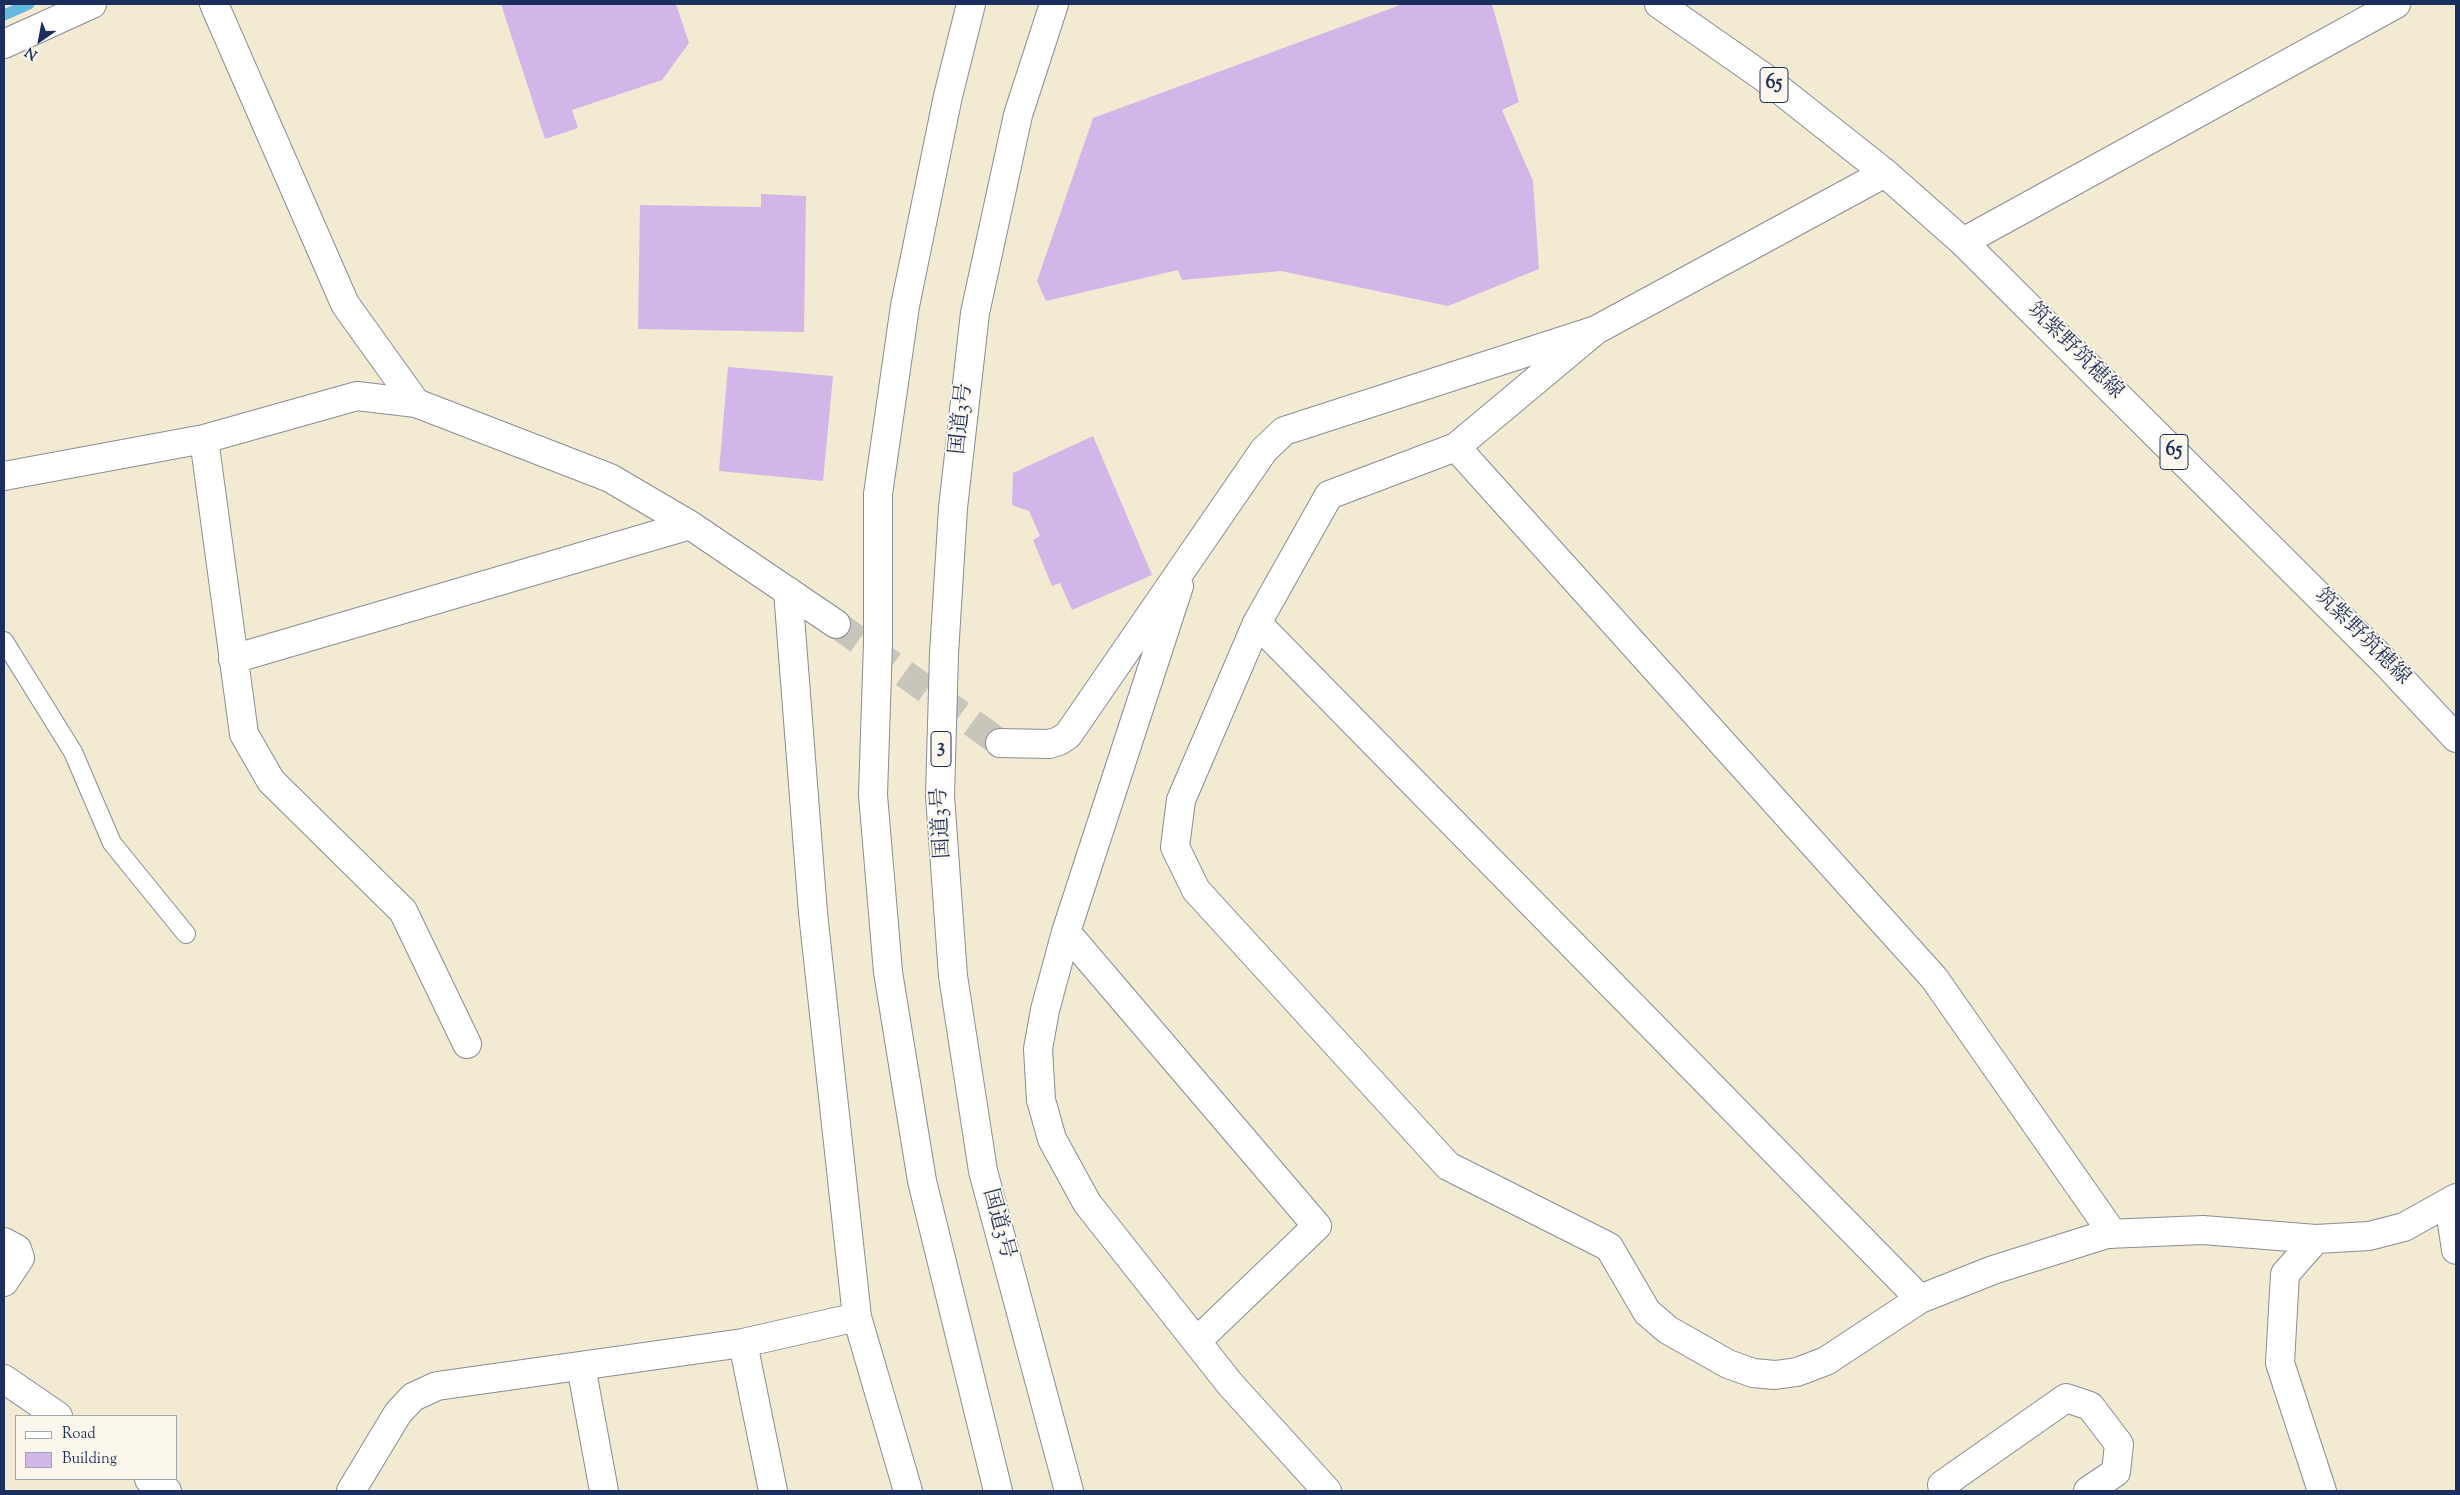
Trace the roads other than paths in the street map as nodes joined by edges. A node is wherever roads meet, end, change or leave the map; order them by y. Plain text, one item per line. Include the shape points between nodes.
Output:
1 (92, 4) edge
2 (214, 4) edge
3 (971, 4) edge
4 (1054, 4) edge
5 (1659, 4) edge
6 (2384, 7) edge
7 (4, 44) edge
8 (1885, 173) junction
9 (1963, 242) junction
10 (1596, 330) junction
11 (416, 403) junction
12 (204, 439) junction
13 (1456, 447) junction
14 (4, 476) edge
15 (690, 525) junction
16 (1189, 556) junction
17 (788, 591) junction
18 (1257, 623) junction
19 (836, 624) tunnel mouth
20 (4, 641) edge
21 (234, 659) junction
22 (2456, 738) edge
23 (1000, 743) tunnel mouth
24 (1066, 932) junction
25 (186, 934) dead end
26 (467, 1044) dead end
27 (2452, 1201) edge
28 (2113, 1234) junction
29 (2316, 1239) junction
30 (4, 1242) edge
31 (2456, 1250) edge
32 (4, 1282) edge
33 (1920, 1299) junction
34 (857, 1317) junction
35 (1196, 1341) junction
36 (743, 1343) junction
37 (581, 1366) junction
38 (4, 1379) edge
39 (57, 1415) edge
40 (150, 1480) edge
41 (167, 1491) edge
42 (351, 1491) edge
43 (604, 1491) edge
44 (773, 1491) edge
45 (908, 1491) edge
46 (998, 1491) edge
47 (1069, 1491) edge
48 (1328, 1491) edge
49 (1946, 1491) edge
50 (2088, 1491) edge
51 (2322, 1491) edge

1 - 7 main road
2 - 11 main road via 345,304
3 - 46 main road via 948,96 905,306 878,494 873,795 888,972 922,1181
4 - 47 main road, 国道3号 / 3 via 1018,115 975,313 953,508 940,796 953,976 983,1171
5 - 8 main road, 筑紫野筑穂線 / 65 via 1765,78
6 - 9 main road
8 - 9 main road, 筑紫野筑穂線 / 65
8 - 10 main road
9 - 22 main road, 筑紫野筑穂線 / 65 via 2385,662
10 - 13 main road
10 - 16 main road via 1284,432 1264,450
11 - 12 main road via 357,396
11 - 15 main road via 610,478
12 - 14 main road
12 - 21 main road
13 - 18 main road via 1329,495
13 - 28 main road via 1934,978
15 - 17 main road
15 - 21 main road
16 - 23 main road via 1068,735 1049,744
16 - 24 main road
17 - 19 main road
17 - 34 main road via 813,913
18 - 33 main road
18 - 33 main road via 1181,800 1175,847 1196,890 1448,1166 1609,1247 1647,1312 1668,1330 1699,1348 1728,1364 1754,1373 1797,1372 1826,1360
20 - 25 lane via 73,752 112,842
21 - 26 main road via 244,734 271,780 403,911
24 - 35 main road via 1038,1049 1041,1100 1052,1139 1087,1204
24 - 35 main road via 1317,1226
27 - 29 main road via 2404,1227 2369,1236
27 - 31 main road
28 - 29 main road via 2203,1230
28 - 33 main road via 1993,1270
29 - 51 main road via 2285,1274 2280,1363
30 - 32 main road via 17,1248 20,1258
34 - 36 main road
34 - 45 main road
35 - 48 main road via 1230,1384
36 - 37 main road
36 - 44 main road
37 - 42 main road via 437,1386 413,1396 398,1413
37 - 43 main road
38 - 39 main road
40 - 41 main road
49 - 50 main road via 1942,1485 2066,1398 2090,1406 2119,1444 2116,1472

